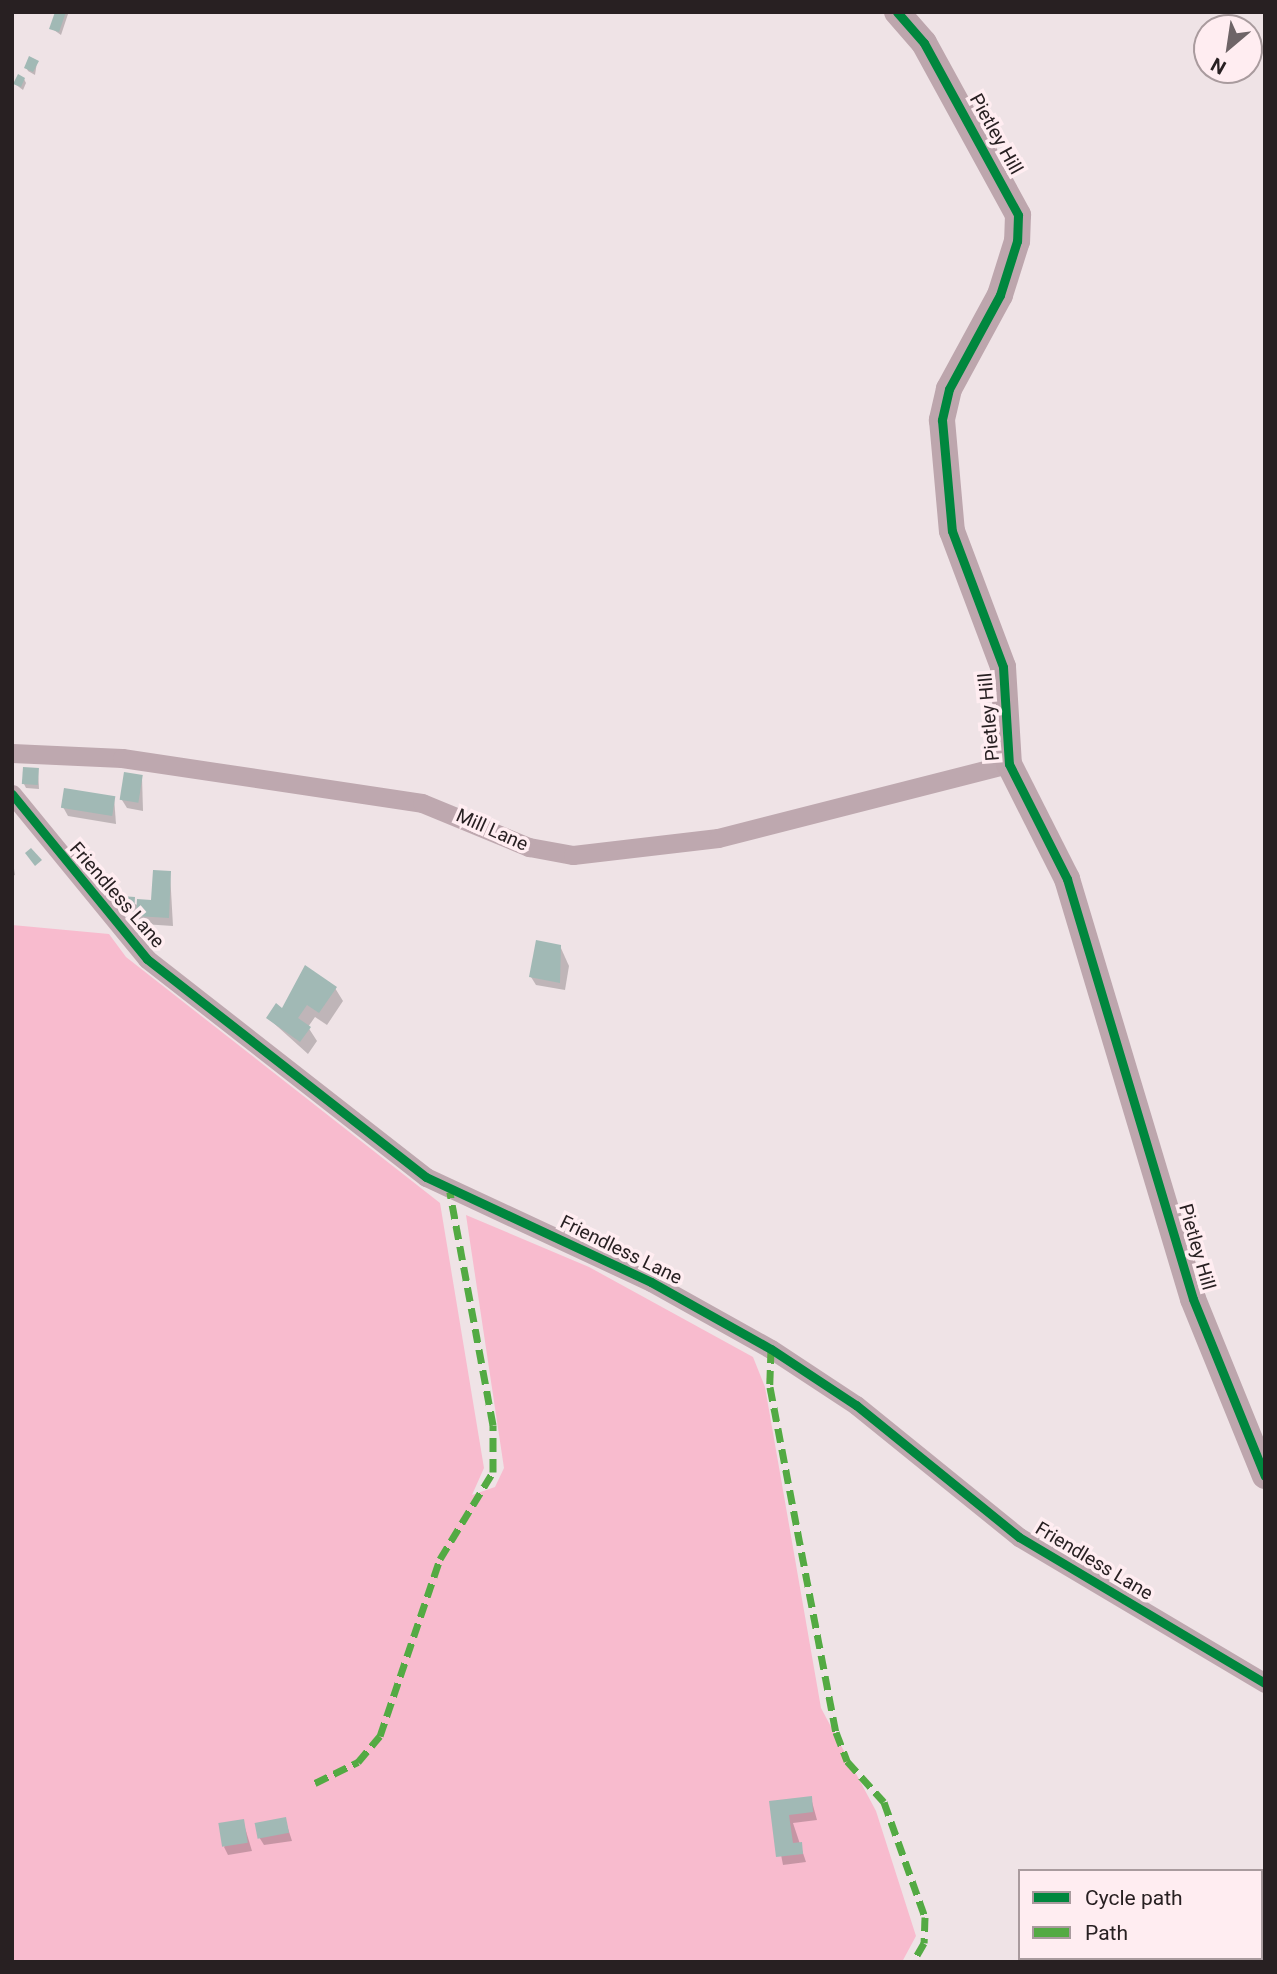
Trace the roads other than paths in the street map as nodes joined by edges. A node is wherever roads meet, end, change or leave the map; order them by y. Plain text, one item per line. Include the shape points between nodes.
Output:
1 (897, 12) edge
2 (12, 753) edge
3 (1009, 764) junction
4 (12, 794) edge
5 (1265, 1476) edge
6 (1265, 1683) edge

1 - 3 street, Pietley Hill via 931,55 1018,215 1000,295 949,389 942,420 952,531 1003,667
2 - 3 street, Mill Lane via 122,758 422,803 529,847 573,855 718,838
3 - 5 street, Pietley Hill via 1071,890 1193,1299
4 - 6 street, Friendless Lane via 147,959 426,1177 651,1282 771,1349 856,1405 1019,1537

